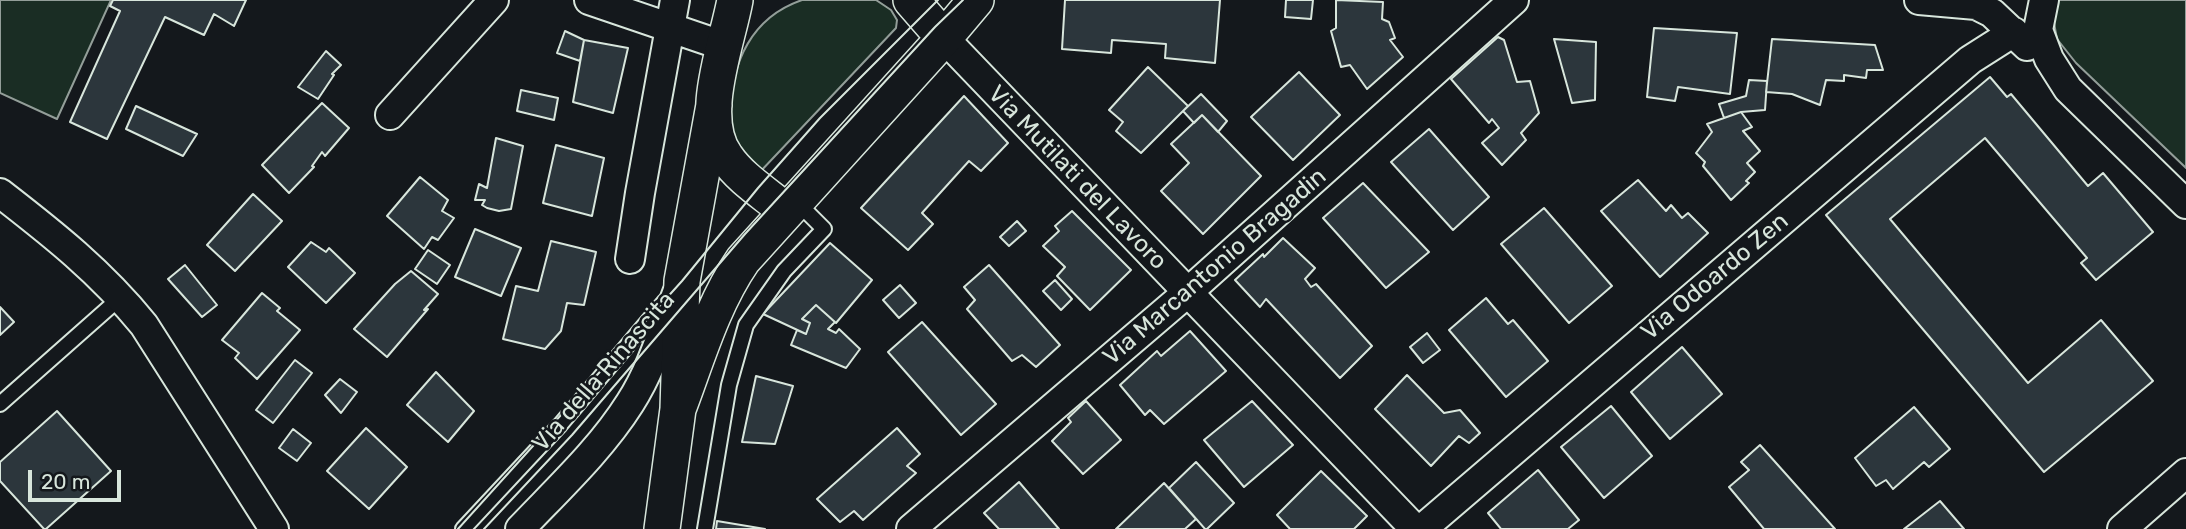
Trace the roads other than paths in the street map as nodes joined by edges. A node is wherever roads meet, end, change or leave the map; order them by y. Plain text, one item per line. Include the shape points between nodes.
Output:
1 (494, 0) edge
2 (589, 0) edge
3 (911, 0) edge
4 (976, 0) edge
5 (1514, 0) edge
6 (1919, 0) edge
7 (2044, 0) edge
8 (741, 4) edge
9 (672, 13) edge
10 (2014, 33) junction
11 (944, 38) junction
12 (724, 46) junction
13 (2068, 89) junction
14 (714, 105) junction
15 (390, 115) dead end
16 (0, 192) edge
17 (2186, 204) edge
18 (791, 206) junction
19 (630, 259) dead end
20 (682, 281) junction
21 (1188, 293) junction
22 (121, 297) junction
23 (730, 318) junction
24 (0, 404) edge
25 (678, 409) junction
26 (2186, 473) edge
27 (274, 529) edge
28 (463, 529) edge
29 (520, 529) edge
30 (662, 529) edge
31 (705, 529) edge
32 (911, 529) edge
33 (1416, 529) edge
34 (1422, 529) edge
35 (2122, 529) edge

1 - 15 street
2 - 9 street
3 - 11 street
4 - 11 street, Via della Rinascita
5 - 21 street, Via Marcantonio Bragadin
6 - 10 street via 1976,5
7 - 13 street via 2038,30
8 - 12 street
9 - 12 street
9 - 19 street
10 - 13 street
10 - 34 street, Via Odoardo Zen via 1970,60
11 - 18 street, Via della Rinascita
11 - 21 street, Via Mutilati del Lavoro
12 - 14 street
13 - 17 street
14 - 18 street via 714,130 726,158 740,174
14 - 20 street
16 - 22 street via 75,252
18 - 23 street, Via della Rinascita via 727,285
20 - 25 street
20 - 28 lane, Via della Rinascita via 560,425
20 - 29 street, Via della Rinascita via 632,401
21 - 32 street, Via Marcantonio Bragadin
21 - 33 street, Via Mutilati del Lavoro
22 - 24 lane
22 - 27 street via 144,325
23 - 25 street, Via della Rinascita
23 - 31 lane via 729,385
25 - 30 street
26 - 35 street

